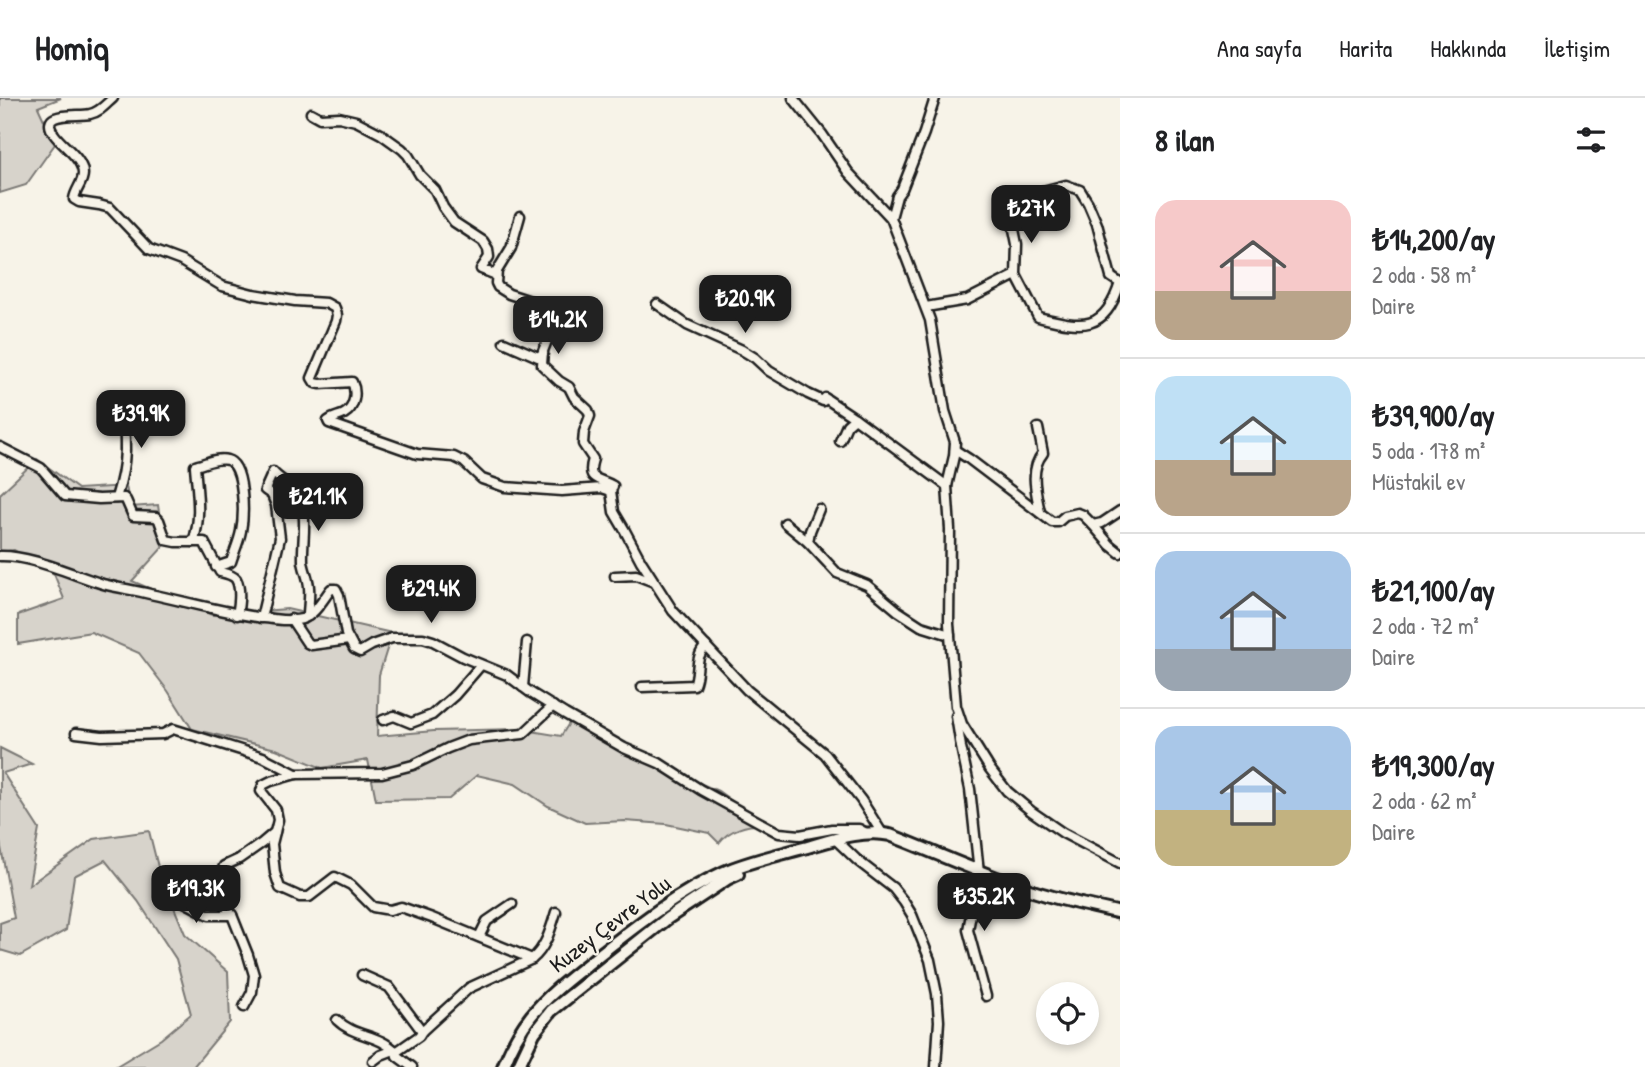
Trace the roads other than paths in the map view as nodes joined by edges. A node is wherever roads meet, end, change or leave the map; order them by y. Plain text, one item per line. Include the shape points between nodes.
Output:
1 (113, 98) edge
2 (793, 98) edge
3 (934, 98) edge
4 (311, 113) dead end
5 (520, 216) dead end
6 (891, 218) junction
7 (495, 275) junction
8 (1016, 275) junction
9 (657, 304) dead end
10 (926, 307) junction
11 (504, 342) dead end
12 (543, 353) junction
13 (118, 402) dead end
14 (855, 418) junction
15 (1038, 428) dead end
16 (840, 441) dead end
17 (0, 447) edge
18 (955, 450) junction
19 (947, 486) junction
20 (611, 491) junction
21 (116, 498) junction
22 (819, 509) dead end
23 (1040, 512) junction
24 (1120, 512) edge
25 (785, 523) dead end
26 (1093, 525) junction
27 (193, 542) junction
28 (808, 542) junction
29 (1120, 553) edge
30 (0, 556) edge
31 (216, 566) junction
32 (615, 576) dead end
33 (654, 582) junction
34 (237, 615) junction
35 (308, 616) junction
36 (261, 618) junction
37 (290, 619) junction
38 (950, 635) junction
39 (349, 640) junction
40 (527, 642) dead end
41 (706, 646) junction
42 (481, 664) junction
43 (523, 687) junction
44 (642, 687) dead end
45 (552, 706) junction
46 (956, 706) junction
47 (383, 720) dead end
48 (76, 733) dead end
49 (296, 774) junction
50 (275, 832) junction
51 (868, 834) junction
52 (882, 834) junction
53 (835, 839) junction
54 (776, 855) junction
55 (1120, 863) edge
56 (979, 872) junction
57 (171, 895) dead end
58 (512, 904) dead end
59 (556, 912) dead end
60 (1120, 913) edge
61 (232, 915) junction
62 (479, 937) junction
63 (532, 958) junction
64 (362, 975) dead end
65 (986, 996) dead end
66 (244, 1007) dead end
67 (337, 1020) dead end
68 (422, 1031) junction
69 (395, 1051) junction
70 (373, 1062) dead end
71 (412, 1067) edge
72 (503, 1067) edge
73 (518, 1067) edge
74 (936, 1067) edge

1 - 20 street via 91,114 56,117 50,124 82,166 74,200 110,208 149,249 181,261 222,286 335,308 336,321 312,378 320,384 352,382 355,391 351,408 327,422 417,454 454,457 482,479 505,487
2 - 6 street via 848,173
3 - 6 street
4 - 7 street via 356,121 406,153 454,222 485,244 489,257 481,269
5 - 7 street via 511,248
6 - 10 street
7 - 12 street via 503,290 549,307 557,316
8 - 8 street via 1017,244 1008,200 1066,185 1080,190 1097,224 1111,277 1119,283 1114,300 1096,322 1083,325 1038,317
8 - 10 street via 967,300
9 - 14 street via 687,326 742,349 769,371
10 - 18 street
11 - 12 street via 538,357
12 - 20 street via 542,365 569,387 590,413 583,436 593,458 590,469 593,477 614,488
13 - 21 street via 126,450
14 - 16 street
14 - 19 street
15 - 23 street via 1043,453 1035,471
17 - 21 street via 41,468 65,496
18 - 19 street
18 - 23 street
19 - 38 street
20 - 33 street via 612,509
21 - 27 street via 126,500 133,516 156,517 166,540
22 - 28 street
23 - 26 street via 1052,522 1077,513
24 - 26 street
25 - 28 street
26 - 29 street
27 - 31 street via 204,542
27 - 31 street via 199,516 195,466 229,460 238,471 241,486 242,530 232,562
28 - 38 street via 837,573 867,584 921,626
30 - 34 street
31 - 34 street via 236,579
32 - 33 street via 636,575
33 - 41 street via 673,611
34 - 36 street
35 - 36 street via 302,505 290,484 273,472 265,490 276,505 280,538
35 - 37 street
35 - 39 street via 331,589 337,589
36 - 37 street
37 - 39 street via 311,645
38 - 46 street
39 - 42 street via 360,652 392,638 423,638
40 - 43 street
41 - 44 street via 700,652 694,685
41 - 52 street via 747,690 825,754
42 - 43 street via 507,674
42 - 47 street via 432,715 411,723 394,716
43 - 45 street
45 - 49 street via 523,734 470,740 413,765 382,773
45 - 51 street via 779,833 859,829
46 - 55 street via 962,724 1007,791 1063,833
46 - 56 street
48 - 49 street via 163,734 173,729 262,757
49 - 50 street via 262,788 276,810
50 - 61 street via 220,874 219,890
50 - 62 street via 272,844 280,888 309,897 335,877 351,885 373,907 401,907
51 - 52 main road, Kuzey Çevre Yolu
51 - 53 main road, Kuzey Çevre Yolu
52 - 56 main road, Kuzey Çevre Yolu
53 - 54 main road, Kuzey Çevre Yolu
53 - 74 street via 893,888 912,915 930,960 937,994
54 - 72 main road, Kuzey Çevre Yolu via 703,882 634,928 547,998 519,1034
54 - 73 main road, Kuzey Çevre Yolu via 699,896 575,990 534,1033
56 - 60 main road, Kuzey Çevre Yolu via 1072,903
56 - 65 street via 968,930
57 - 61 street via 209,915
58 - 62 street via 487,921
59 - 63 street via 547,940
61 - 66 street via 254,975
62 - 63 street
63 - 68 street via 469,988
64 - 68 street via 389,987
67 - 69 street
68 - 69 street
69 - 70 street
69 - 71 street

